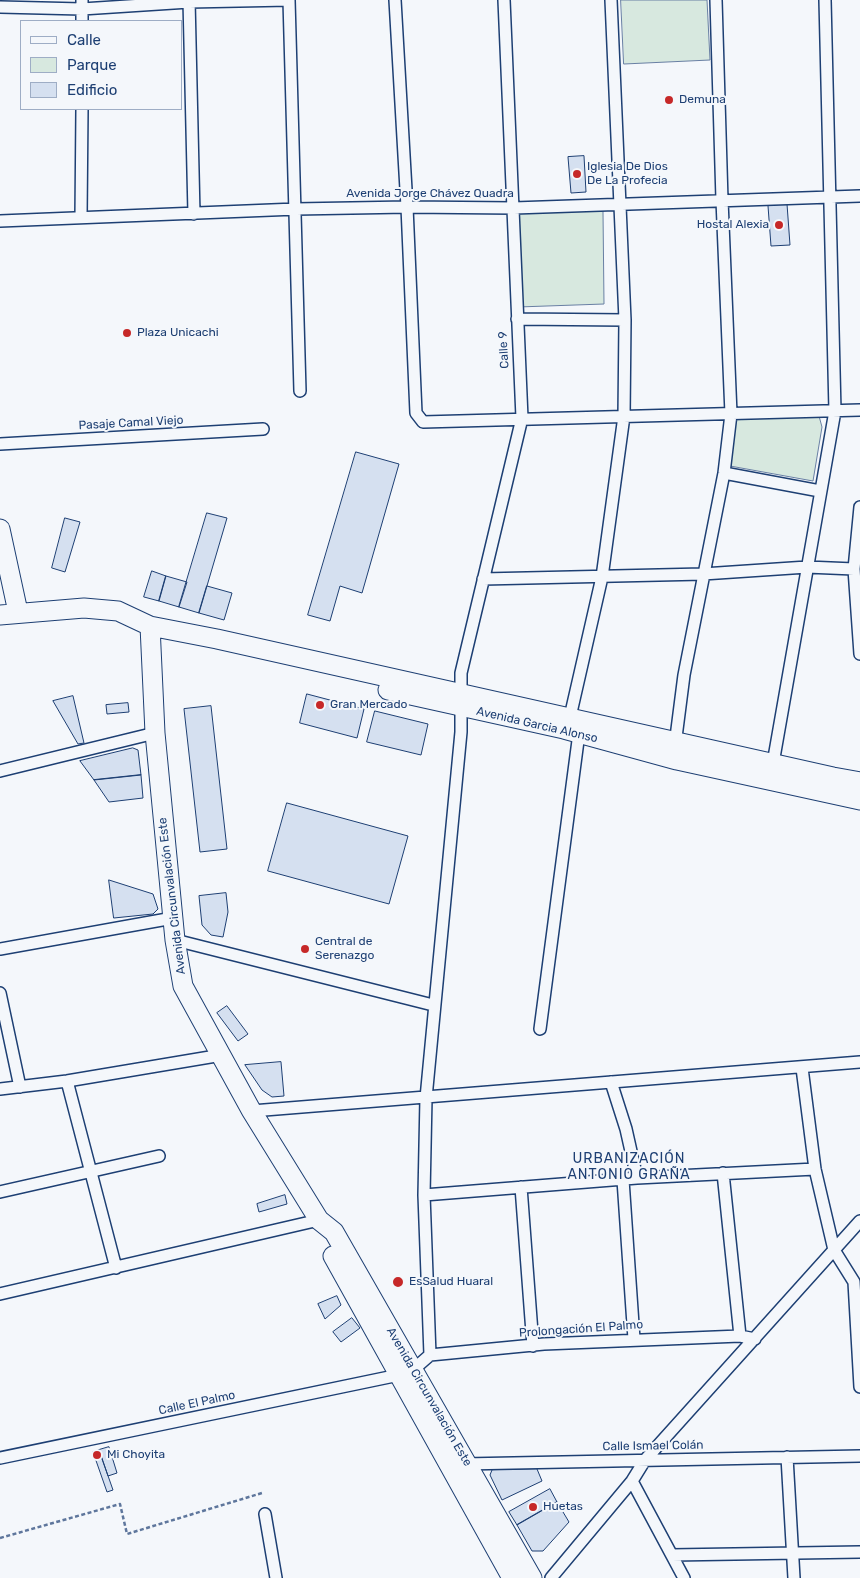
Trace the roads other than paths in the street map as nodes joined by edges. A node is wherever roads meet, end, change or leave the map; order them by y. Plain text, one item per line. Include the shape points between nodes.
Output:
1 (289, 0) edge
2 (395, 0) edge
3 (504, 0) edge
4 (611, 0) edge
5 (716, 0) edge
6 (824, 0) edge
7 (189, 1) edge
8 (82, 5) edge
9 (0, 7) edge
10 (82, 20) edge
11 (82, 110) edge
12 (860, 196) edge
13 (829, 197) junction
14 (722, 200) junction
15 (620, 204) junction
16 (408, 206) junction
17 (514, 208) junction
18 (296, 209) junction
19 (194, 214) junction
20 (81, 217) junction
21 (0, 220) edge
22 (517, 320) junction
23 (624, 320) junction
24 (300, 391) dead end
25 (860, 410) edge
26 (835, 411) junction
27 (731, 414) junction
28 (624, 416) junction
29 (522, 418) junction
30 (263, 429) dead end
31 (0, 444) edge
32 (724, 472) junction
33 (820, 491) junction
34 (860, 507) edge
35 (0, 529) edge
36 (807, 566) junction
37 (854, 569) junction
38 (703, 574) junction
39 (602, 577) junction
40 (483, 579) junction
41 (9, 613) edge
42 (150, 626) junction
43 (860, 654) edge
44 (460, 700) junction
45 (570, 717) junction
46 (155, 733) junction
47 (580, 733) junction
48 (675, 741) junction
49 (677, 760) junction
50 (0, 771) edge
51 (771, 771) junction
52 (860, 782) edge
53 (860, 800) edge
54 (173, 918) junction
55 (175, 940) junction
56 (0, 949) edge
57 (0, 993) edge
58 (434, 1005) junction
59 (540, 1029) dead end
60 (222, 1055) junction
61 (860, 1062) edge
62 (802, 1068) junction
63 (67, 1081) junction
64 (611, 1082) junction
65 (20, 1087) junction
66 (0, 1089) edge
67 (426, 1098) junction
68 (252, 1110) junction
69 (159, 1156) dead end
70 (815, 1169) junction
71 (89, 1171) junction
72 (723, 1173) junction
73 (637, 1178) junction
74 (623, 1180) junction
75 (521, 1187) junction
76 (0, 1192) edge
77 (424, 1195) junction
78 (319, 1220) junction
79 (860, 1221) edge
80 (834, 1250) junction
81 (116, 1268) junction
82 (0, 1294) edge
83 (740, 1336) junction
84 (634, 1339) junction
85 (755, 1339) junction
86 (533, 1346) junction
87 (430, 1355) junction
88 (406, 1372) junction
89 (860, 1388) edge
90 (860, 1456) edge
91 (787, 1457) junction
92 (0, 1458) edge
93 (645, 1460) junction
94 (448, 1464) junction
95 (468, 1464) junction
96 (632, 1481) junction
97 (265, 1514) dead end
98 (860, 1552) edge
99 (792, 1553) junction
100 (672, 1555) junction
101 (276, 1578) edge
102 (512, 1578) edge
103 (532, 1578) edge
104 (551, 1578) edge
105 (684, 1578) edge
106 (794, 1578) edge

1 - 7 street
1 - 18 street
2 - 16 street
3 - 17 street, Calle 9
4 - 15 street
5 - 14 street
6 - 13 street
7 - 8 street
7 - 19 street
8 - 9 street
8 - 10 street
11 - 20 street
12 - 13 street, Avenida Jorge Chávez Quadra
13 - 14 street, Avenida Jorge Chávez Quadra
13 - 26 street
14 - 15 street, Avenida Jorge Chávez Quadra
14 - 27 street
15 - 17 street, Avenida Jorge Chávez Quadra
15 - 23 street
16 - 17 street, Avenida Jorge Chávez Quadra
16 - 18 street, Avenida Jorge Chávez Quadra
16 - 29 street via 416,413 423,422
17 - 22 street, Calle 9
18 - 19 street, Avenida Jorge Chávez Quadra
18 - 24 street
19 - 20 street, Avenida Jorge Chávez Quadra
20 - 21 street, Avenida Jorge Chávez Quadra
22 - 23 street
22 - 29 street, Calle 9
23 - 28 street
25 - 26 street
26 - 27 street
26 - 33 street
27 - 28 street
27 - 32 street
28 - 29 street
28 - 39 street
29 - 40 street, Calle 9
30 - 31 street, Pasaje Camal Viejo
32 - 33 street
32 - 38 street
33 - 36 street
34 - 37 street
35 - 41 main road
36 - 37 street
36 - 38 street
36 - 51 street
37 - 43 street
38 - 39 street
38 - 48 street
39 - 40 street
39 - 45 street
40 - 44 street, Calle 9 via 461,672
41 - 42 main road, Avenida Garcia Alonso via 84,608 118,611
42 - 44 main road, Avenida Garcia Alonso via 218,639 260,659
42 - 46 main road, Avenida Circunvalación Este
44 - 45 main road, Avenida Garcia Alonso
44 - 47 main road, Avenida Garcia Alonso
44 - 58 street, Calle 9 via 461,732
45 - 48 main road, Avenida Garcia Alonso
46 - 50 street
46 - 54 main road, Avenida Circunvalación Este
47 - 49 main road, Avenida Garcia Alonso
47 - 59 street
48 - 49 street
48 - 51 main road, Avenida Garcia Alonso
49 - 51 main road, Avenida Garcia Alonso
51 - 52 main road, Avenida Garcia Alonso
51 - 53 main road, Avenida Garcia Alonso
54 - 55 main road, Avenida Circunvalación Este
54 - 56 street
55 - 58 street
55 - 60 main road, Avenida Circunvalación Este via 182,986
57 - 65 street
58 - 67 street, Calle 9
60 - 63 street
60 - 68 main road, Avenida Circunvalación Este
61 - 62 street
62 - 64 street
62 - 70 street
63 - 65 street
63 - 71 street
64 - 67 street
64 - 73 street
65 - 66 street
67 - 68 street
67 - 77 street, Calle 9
68 - 78 main road, Avenida Circunvalación Este
69 - 71 street
70 - 72 street
70 - 80 street
71 - 76 street
71 - 81 street
72 - 73 street
72 - 83 street
73 - 74 street
74 - 75 street
74 - 84 street
75 - 77 street
75 - 86 street
77 - 87 street, Calle 9
78 - 81 street
78 - 88 main road, Avenida Circunvalación Este via 334,1232
79 - 80 street
80 - 85 street
80 - 89 street via 854,1282
81 - 82 street
83 - 84 street, Prolongación El Palmo
83 - 85 street, Prolongación El Palmo
84 - 86 street, Prolongación El Palmo
85 - 93 street
86 - 87 street, Prolongación El Palmo
87 - 88 street
88 - 92 street, Calle El Palmo
88 - 94 main road, Avenida Circunvalación Este
88 - 95 main road, Avenida Circunvalación Este
90 - 91 street, Calle Ismael Colán
91 - 93 street, Calle Ismael Colán
91 - 99 street
93 - 95 street, Calle Ismael Colán
93 - 96 street
94 - 95 street, Calle Ismael Colán
94 - 102 main road, Avenida Circunvalación Este
95 - 103 main road, Avenida Circunvalación Este
96 - 100 street
96 - 104 street
97 - 101 street
98 - 99 street
99 - 100 street
99 - 106 street
100 - 105 street

